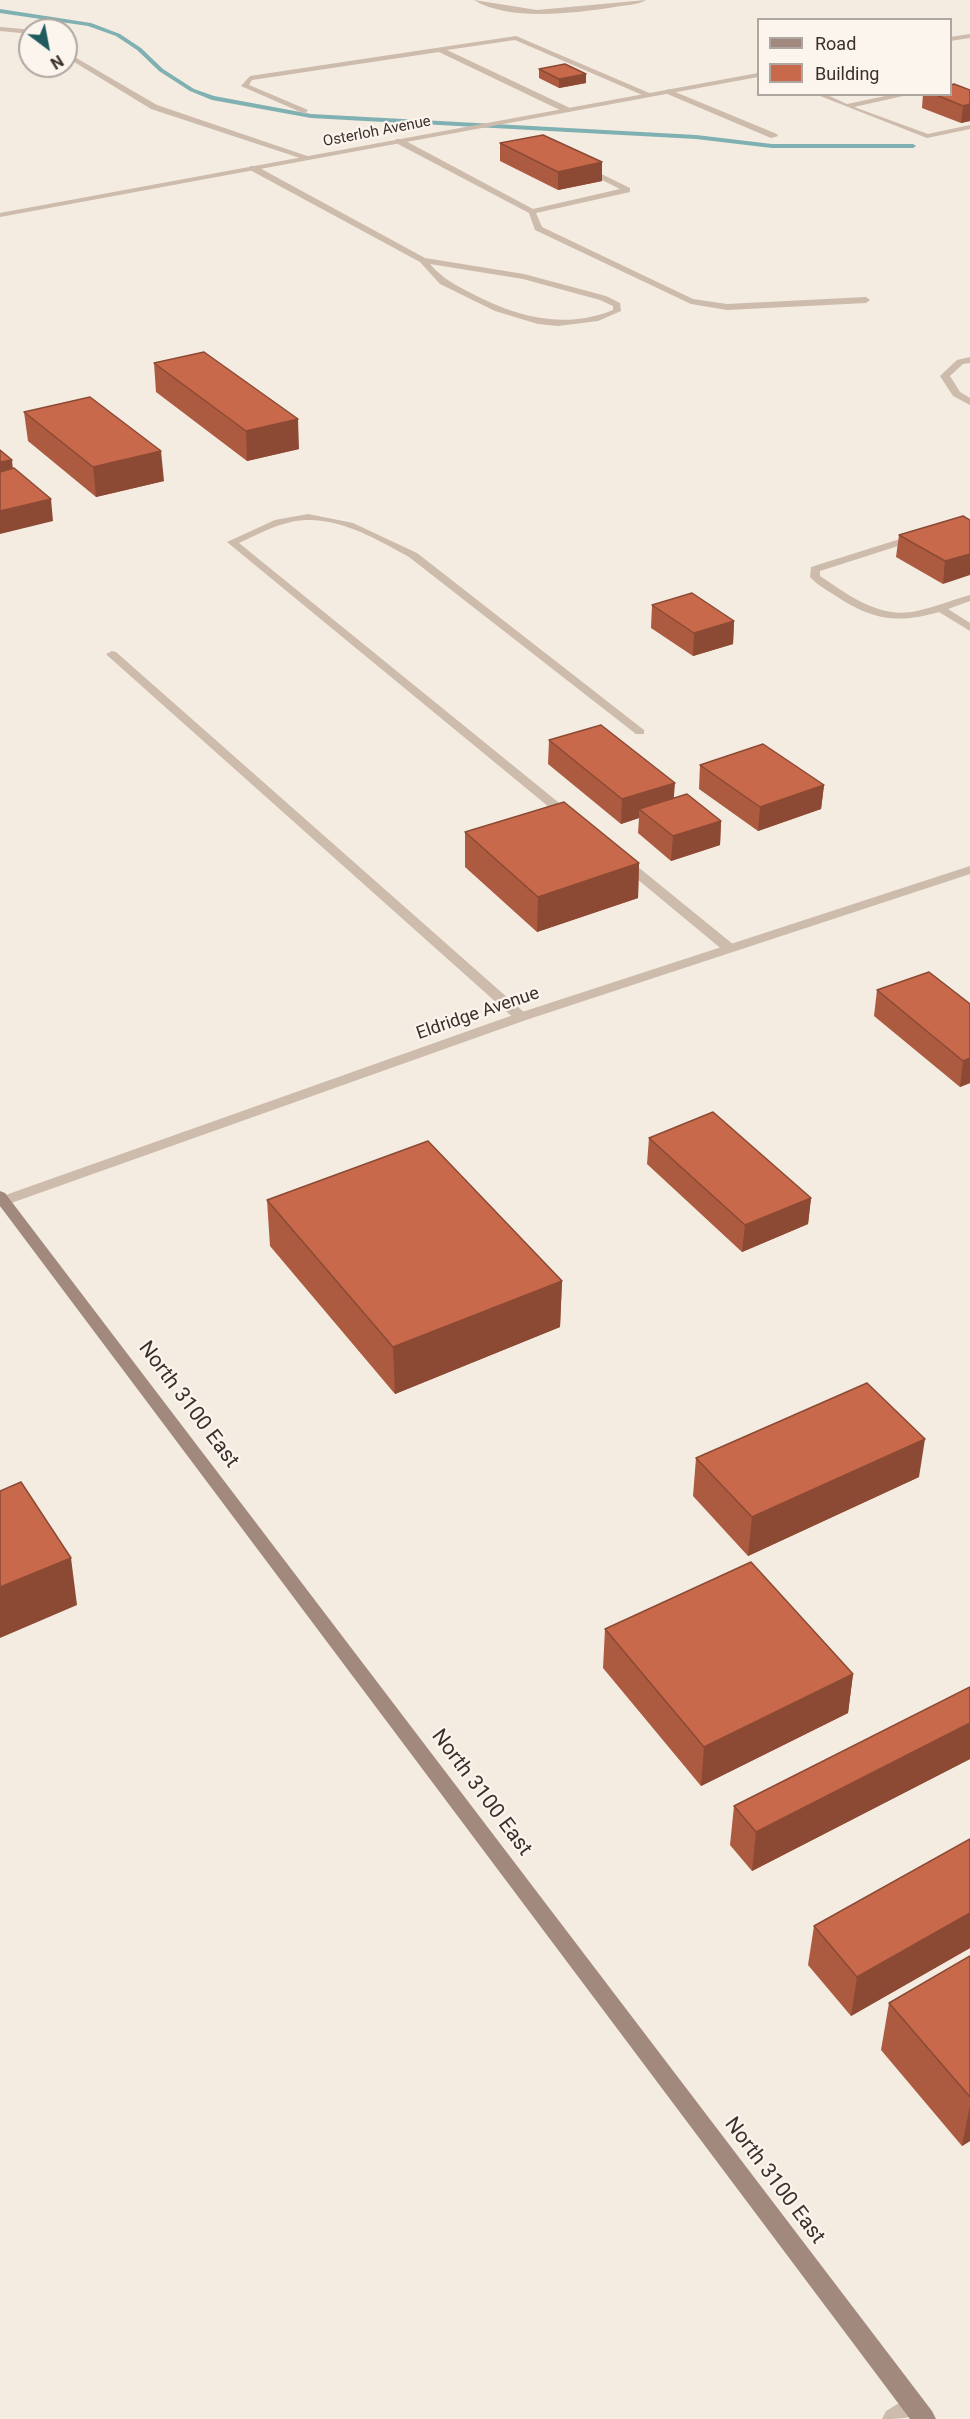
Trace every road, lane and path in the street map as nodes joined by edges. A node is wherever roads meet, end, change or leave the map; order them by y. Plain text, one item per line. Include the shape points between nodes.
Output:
1 (477, 0) edge
2 (643, 0) edge
3 (0, 29) edge
4 (18, 33) edge
5 (970, 36) edge
6 (952, 39) edge
7 (439, 50) junction
8 (78, 61) edge
9 (757, 75) edge
10 (668, 92) junction
11 (651, 95) junction
12 (823, 96) edge
13 (898, 96) edge
14 (846, 106) junction
15 (567, 110) junction
16 (304, 112) dead end
17 (970, 127) edge
18 (774, 136) dead end
19 (399, 141) junction
20 (309, 158) junction
21 (574, 162) edge
22 (253, 168) junction
23 (532, 212) junction
24 (0, 215) edge
25 (423, 260) junction
26 (866, 300) dead end
27 (970, 360) edge
28 (970, 402) edge
29 (926, 534) edge
30 (970, 598) edge
31 (939, 607) junction
32 (970, 628) edge
33 (112, 654) dead end
34 (640, 732) dead end
35 (582, 828) edge
36 (610, 850) edge
37 (970, 870) edge
38 (729, 948) junction
39 (522, 1017) junction
40 (1, 1199) edge
41 (919, 2412) edge
42 (894, 2419) edge

1 - 2 street via 509,10 547,12
3 - 4 street
5 - 6 street
7 - 11 street via 516,38
7 - 15 street
7 - 16 street via 250,78 245,86
8 - 20 street via 154,107
9 - 10 street, Osterloh Avenue
10 - 11 street, Osterloh Avenue
10 - 18 street
11 - 15 street, Osterloh Avenue
12 - 14 street
13 - 14 street
14 - 17 street via 927,136
15 - 19 street, Osterloh Avenue
19 - 20 street, Osterloh Avenue
19 - 23 street
20 - 22 street, Osterloh Avenue
21 - 23 street via 627,190
22 - 24 street, Osterloh Avenue
22 - 25 street
23 - 26 street via 538,228 691,301 727,307
25 - 25 street via 524,277 603,298 617,305 617,311 601,319 576,323 512,316 440,280
27 - 28 street via 960,362 945,376 956,394
29 - 31 street via 815,569 815,577 860,606 887,616 908,616
30 - 31 street
31 - 32 street
33 - 39 street
34 - 35 street via 413,555 374,533 341,522 306,517 277,523 232,542
36 - 38 street
37 - 38 street, Eldridge Avenue
38 - 39 street, Eldridge Avenue
39 - 40 street, Eldridge Avenue
40 - 41 main road, North 3100 East
41 - 42 street

